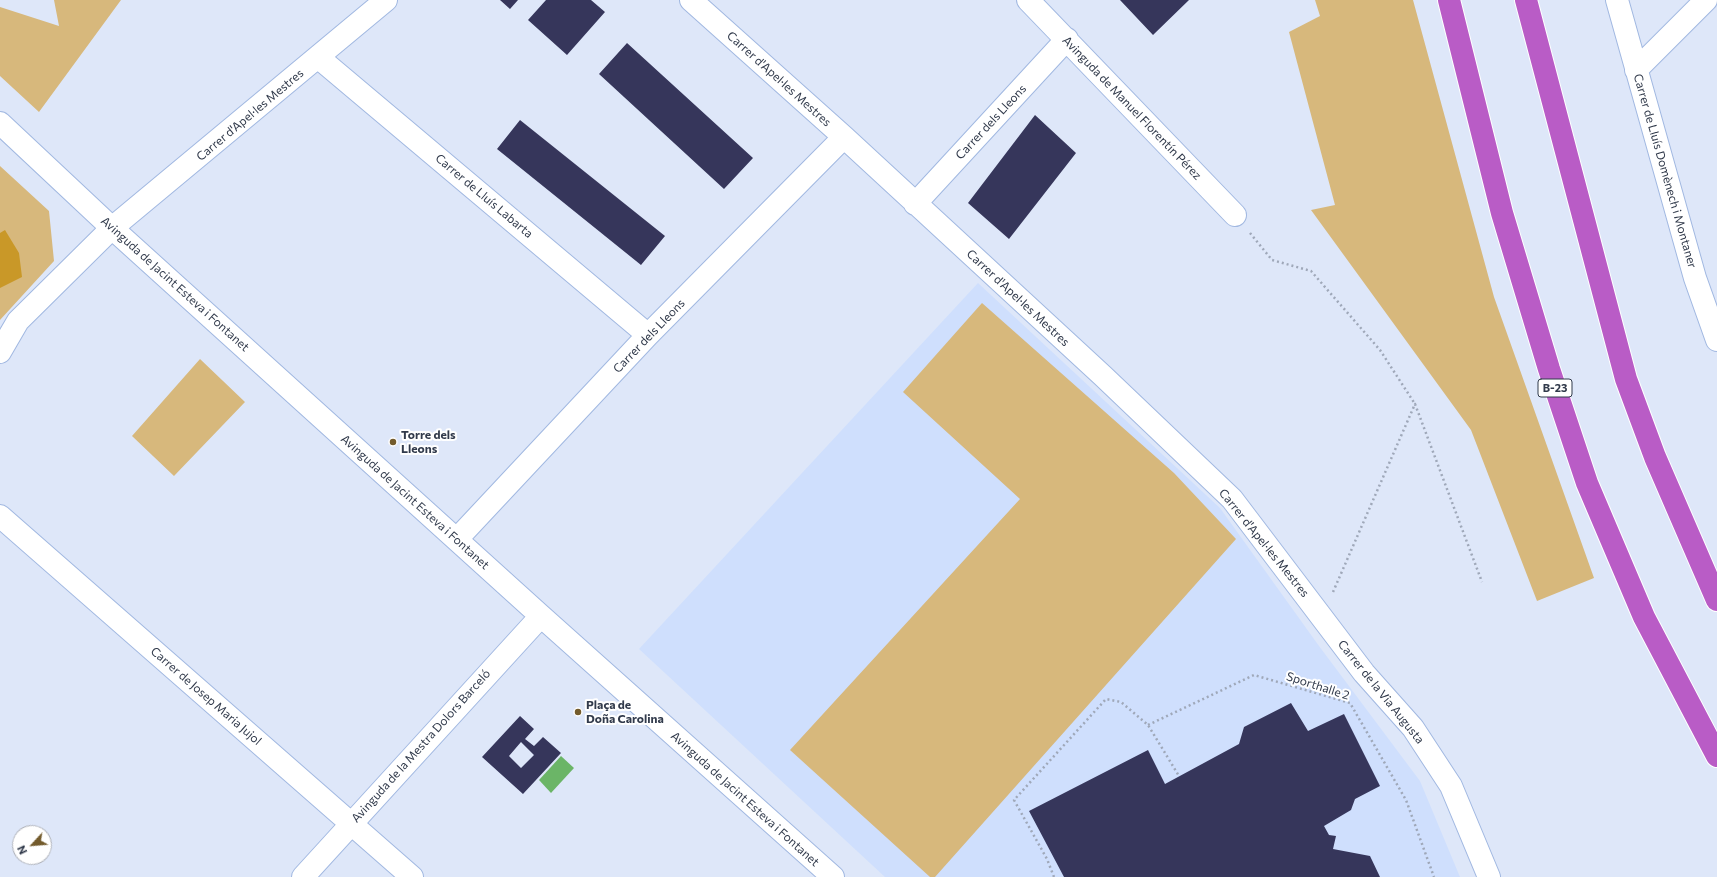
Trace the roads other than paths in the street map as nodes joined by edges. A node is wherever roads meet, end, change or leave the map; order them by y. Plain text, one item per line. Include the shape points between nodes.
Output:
1 (386, 0) edge
2 (691, 0) edge
3 (1028, 0) edge
4 (1449, 0) edge
5 (1526, 0) edge
6 (1617, 0) edge
7 (1706, 0) edge
8 (1067, 40) junction
9 (319, 58) junction
10 (1636, 70) junction
11 (0, 123) edge
12 (844, 137) junction
13 (915, 204) junction
14 (1236, 216) road end
15 (112, 228) junction
16 (648, 335) junction
17 (1717, 340) edge
18 (0, 352) edge
19 (0, 516) edge
20 (458, 539) junction
21 (1717, 600) edge
22 (541, 616) junction
23 (1322, 617) joint
24 (1717, 756) edge
25 (351, 823) junction
26 (304, 877) edge
27 (412, 877) edge
28 (833, 877) edge
29 (1489, 877) edge

1 - 9 street, Carrer d'Apel·les Mestres
2 - 12 street, Carrer d'Apel·les Mestres
3 - 8 street, Avinguda de Manuel Florentín Pérez
4 - 24 highway, B-23 via 1502,213 1548,369 1587,483 1644,617
5 - 21 highway via 1626,379 1655,457
6 - 10 street, Carrer de Lluís Domènech i Montaner
7 - 10 street
8 - 13 street, Carrer dels Lleons
8 - 14 street, Avinguda de Manuel Florentín Pérez
9 - 15 street, Carrer d'Apel·les Mestres
9 - 16 street, Carrer de Lluís Labarta
10 - 17 street, Carrer de Lluís Domènech i Montaner via 1695,278
11 - 15 street, Avinguda de Jacint Esteva i Fontanet
12 - 13 street, Carrer d'Apel·les Mestres
12 - 16 street, Carrer dels Lleons
13 - 23 street, Carrer d'Apel·les Mestres via 1103,376 1232,499
15 - 18 street, Carrer d'Apel·les Mestres via 18,321
15 - 20 street, Avinguda de Jacint Esteva i Fontanet
16 - 20 street, Carrer dels Lleons
19 - 25 street, Carrer de Josep Maria Jujol
20 - 22 street, Avinguda de Jacint Esteva i Fontanet
22 - 25 street, Avinguda de la Mestra Dolors Barceló
22 - 28 street, Avinguda de Jacint Esteva i Fontanet
23 - 29 street, Carrer de la Via Augusta via 1364,673 1413,728 1451,786
25 - 26 street, Avinguda de la Mestra Dolors Barceló
25 - 27 street, Carrer de Josep Maria Jujol

